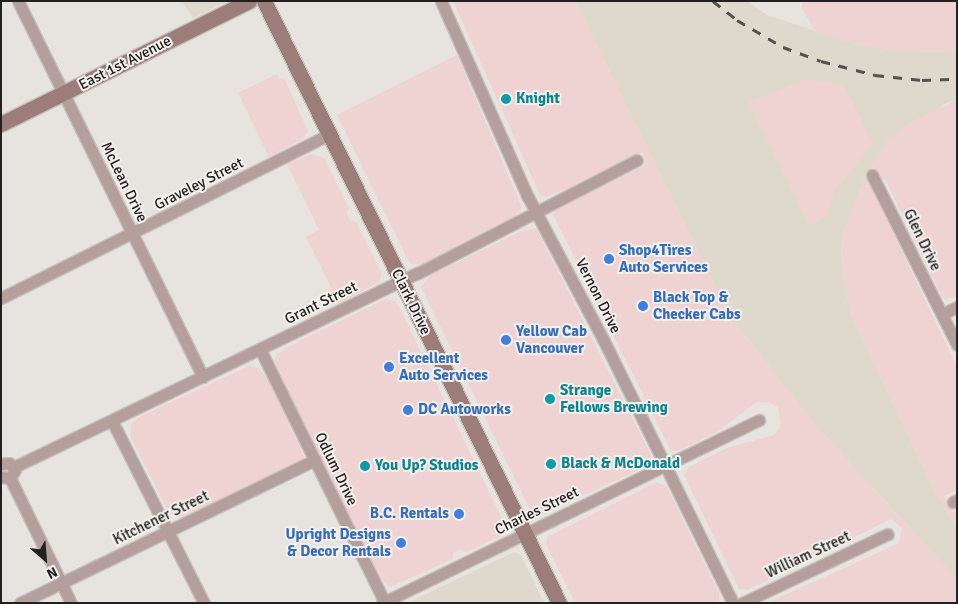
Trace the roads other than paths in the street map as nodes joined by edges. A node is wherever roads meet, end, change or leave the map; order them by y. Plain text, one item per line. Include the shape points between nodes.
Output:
1 (18, 1) edge
2 (249, 1) edge
3 (264, 1) edge
4 (441, 1) edge
5 (64, 93) junction
6 (1, 124) edge
7 (328, 135) junction
8 (637, 160) dead end
9 (872, 175) dead end
10 (538, 212) junction
11 (133, 234) junction
12 (401, 282) junction
13 (1, 298) edge
14 (957, 307) edge
15 (942, 314) junction
16 (957, 345) edge
17 (260, 349) junction
18 (203, 377) junction
19 (759, 420) dead end
20 (112, 421) junction
21 (315, 460) junction
22 (666, 466) junction
23 (5, 468) edge
24 (168, 532) junction
25 (525, 534) junction
26 (888, 534) dead end
27 (61, 583) junction
28 (384, 602) edge
29 (20, 603) edge
30 (71, 603) edge
31 (204, 603) edge
32 (559, 603) edge
33 (734, 603) edge
34 (742, 603) edge

1 - 5 street, McLean Drive
2 - 5 main road, East 1st Avenue
3 - 7 main road, Clark Drive
4 - 10 street, Vernon Drive via 516,172
5 - 6 main road, East 1st Avenue
5 - 11 street, McLean Drive
7 - 11 street, Graveley Street
7 - 12 main road, Clark Drive
8 - 10 street, Grant Street
9 - 15 street, Glen Drive
10 - 12 street, Grant Street
10 - 22 street, Vernon Drive
11 - 13 street, Graveley Street
11 - 18 street, McLean Drive
12 - 17 street, Grant Street
12 - 25 main road, Clark Drive
14 - 15 street
15 - 16 street, Glen Drive
17 - 18 street, Grant Street
17 - 21 street, Odlum Drive
18 - 20 street, Grant Street
19 - 22 street, Charles Street
20 - 23 street, Grant Street
20 - 24 street
21 - 24 street, Kitchener Street
21 - 28 street, Odlum Drive
22 - 25 street, Charles Street
22 - 33 street, Vernon Drive
23 - 27 street
24 - 27 street, Kitchener Street
24 - 31 street
25 - 28 street, Charles Street
25 - 32 main road, Clark Drive
26 - 34 street, William Street
27 - 29 street, Kitchener Street
27 - 30 street

